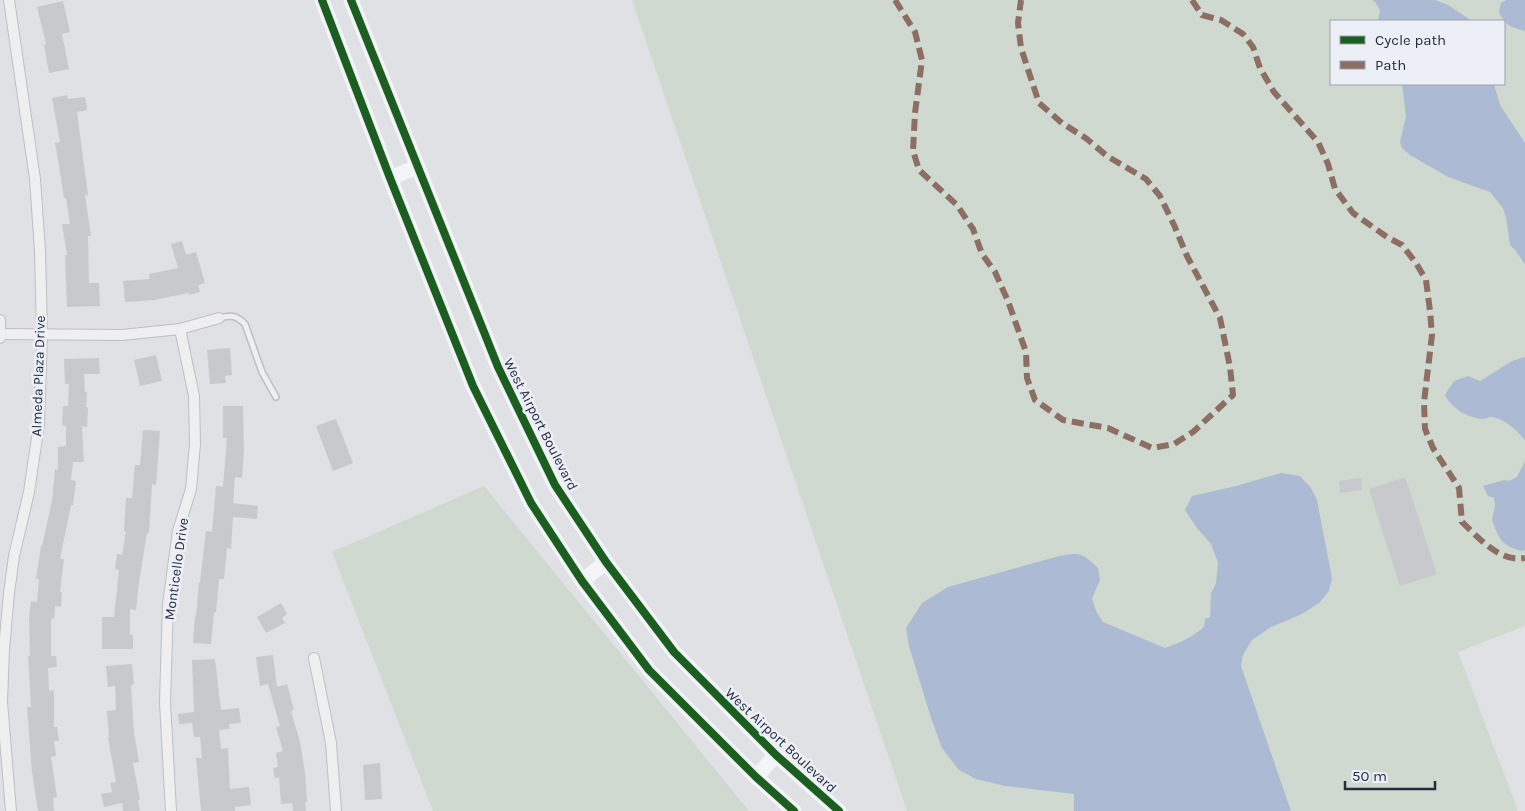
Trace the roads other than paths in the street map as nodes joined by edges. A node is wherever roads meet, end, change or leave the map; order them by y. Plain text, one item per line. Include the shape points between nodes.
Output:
1 (9, 0) edge
2 (322, 0) edge
3 (351, 0) edge
4 (417, 167) junction
5 (390, 178) junction
6 (219, 318) joint
7 (0, 320) edge
8 (180, 329) junction
9 (0, 334) edge
10 (42, 334) junction
11 (0, 338) edge
12 (276, 397) dead end
13 (606, 562) junction
14 (582, 581) junction
15 (314, 658) dead end
16 (776, 755) junction
17 (756, 777) junction
18 (11, 811) edge
19 (171, 811) edge
20 (336, 811) edge
21 (794, 811) edge
22 (839, 811) edge

1 - 10 street, Almeda Plaza Drive via 35,179
2 - 5 main road
3 - 4 main road, West Airport Boulevard
4 - 5 main road
4 - 13 main road, West Airport Boulevard via 521,418 555,485
5 - 14 main road via 473,386 530,504
6 - 8 street
6 - 12 lane via 232,315 245,324 262,372
7 - 9 street
8 - 10 street via 122,335
8 - 19 street, Monticello Drive via 194,396 195,444 191,489 178,531 168,604 164,702
9 - 10 street
9 - 11 street
10 - 18 street, Almeda Plaza Drive via 39,424 29,492 14,556 4,649 2,702
13 - 14 main road
13 - 16 main road, West Airport Boulevard via 674,652
14 - 17 main road via 649,670
15 - 20 street via 332,743
16 - 17 main road
16 - 22 main road, West Airport Boulevard
17 - 21 main road

